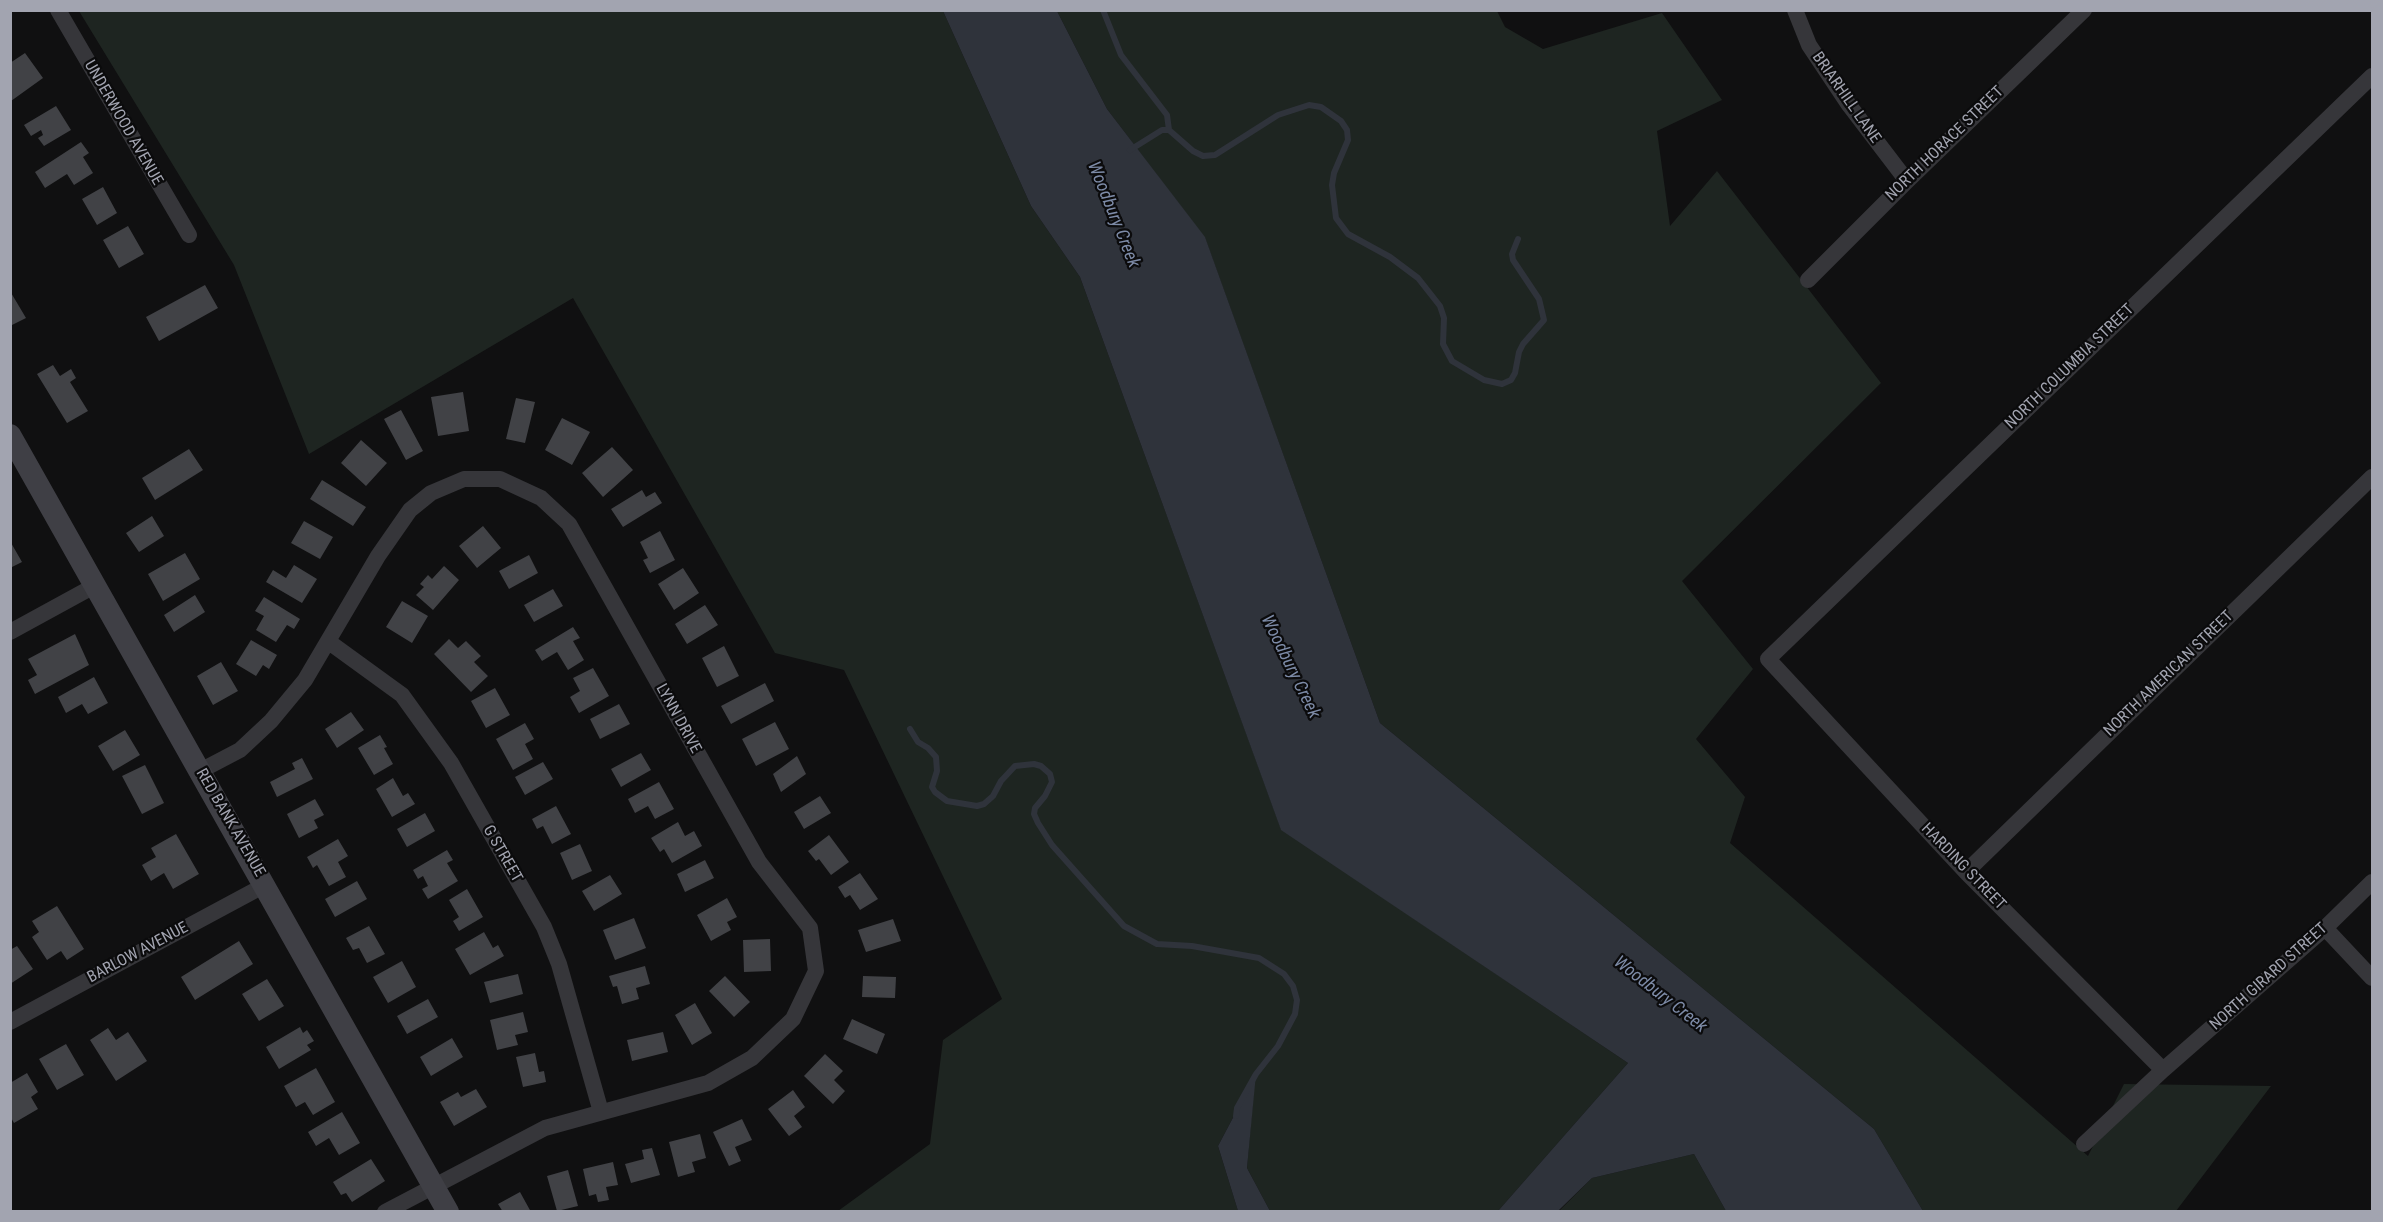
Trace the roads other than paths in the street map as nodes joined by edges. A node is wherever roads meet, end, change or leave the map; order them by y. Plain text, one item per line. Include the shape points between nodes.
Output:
1 (58, 10) edge
2 (1795, 10) edge
3 (2084, 10) edge
4 (2373, 76) edge
5 (1907, 181) junction
6 (189, 235) dead end
7 (1808, 280) dead end
8 (10, 435) edge
9 (2373, 477) edge
10 (96, 585) junction
11 (10, 632) edge
12 (329, 642) junction
13 (1768, 659) joint
14 (200, 771) junction
15 (1966, 872) junction
16 (2373, 882) edge
17 (265, 885) junction
18 (2325, 928) junction
19 (2373, 978) edge
20 (10, 1022) edge
21 (2163, 1070) junction
22 (600, 1112) junction
23 (2084, 1144) dead end
24 (433, 1185) junction
25 (385, 1212) edge
26 (448, 1212) edge

1 - 6 street, UNDERWOOD AVENUE
2 - 5 street, BRIARHILL LANE via 1809,45
3 - 5 street, NORTH HORACE STREET
4 - 13 street, NORTH COLUMBIA STREET
5 - 7 street, NORTH HORACE STREET
8 - 10 street, RED BANK AVENUE
9 - 15 street, NORTH AMERICAN STREET
10 - 11 street
10 - 14 street, RED BANK AVENUE
12 - 14 street, LYNN DRIVE via 305,680 271,721 240,750
12 - 22 street, G STREET via 402,695 451,763 544,927 571,1001
12 - 22 street, LYNN DRIVE via 378,556 410,510 431,493 464,479 500,479 541,498 568,524 759,862 810,928 816,971 793,1019 752,1058 708,1083
13 - 15 street, HARDING STREET
14 - 17 street, RED BANK AVENUE
15 - 21 street, HARDING STREET
16 - 18 street, NORTH GIRARD STREET
17 - 20 street, BARLOW AVENUE
17 - 24 street, RED BANK AVENUE
18 - 19 street
18 - 21 street, NORTH GIRARD STREET
21 - 23 street, NORTH GIRARD STREET
22 - 24 street, LYNN DRIVE via 545,1128
24 - 25 street, LYNN DRIVE
24 - 26 street, RED BANK AVENUE

